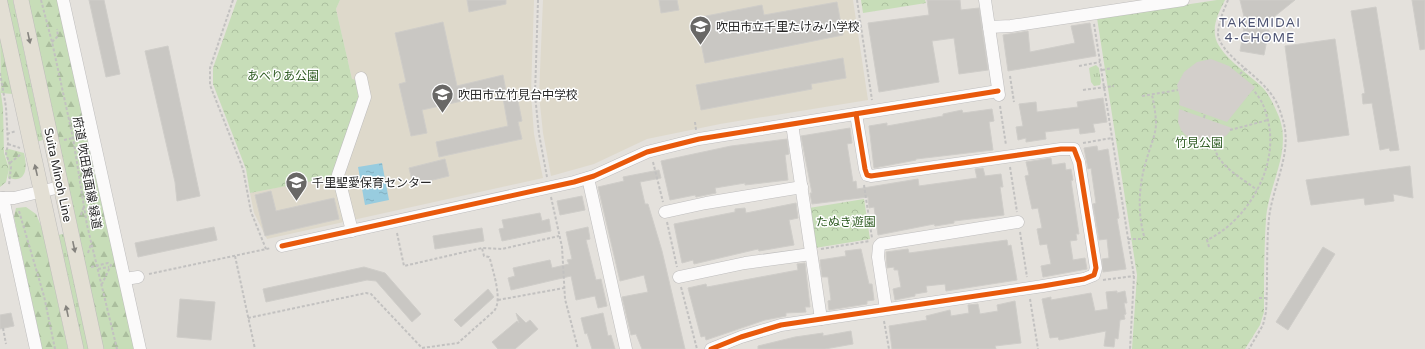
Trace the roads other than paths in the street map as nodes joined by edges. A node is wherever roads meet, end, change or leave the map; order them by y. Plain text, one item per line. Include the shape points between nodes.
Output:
1 (21, 0) edge
2 (63, 0) edge
3 (985, 0) edge
4 (1184, 0) edge
5 (0, 4) edge
6 (989, 28) junction
7 (360, 78) dead end
8 (856, 114) junction
9 (792, 124) junction
10 (588, 178) junction
11 (802, 186) junction
12 (60, 187) junction
13 (41, 191) junction
14 (2, 198) edge
15 (665, 212) road end
16 (1018, 222) dead end
17 (352, 231) junction
18 (282, 246) road end
19 (811, 254) junction
20 (138, 276) road end
21 (679, 277) road end
22 (125, 279) junction
23 (886, 309) junction
24 (821, 319) junction
25 (36, 349) edge
26 (76, 349) edge
27 (96, 349) edge
28 (140, 349) edge
29 (626, 349) edge
30 (711, 349) edge

1 -> 12 main road, Suita Minoh Line
2 - 22 street
3 - 6 street
4 - 6 street
13 -> 5 main road, Suita Minoh Line
6 - 8 street via 999,93
7 - 17 street via 365,97 338,175
8 - 9 street
8 - 23 street via 867,175 1074,149 1082,177 1095,262 1094,275 1084,279
9 - 10 street via 725,134 650,151
9 - 11 street
10 - 17 street
10 - 29 street
11 - 15 street
11 - 19 street
12 - 13 street
12 -> 27 main road, Suita Minoh Line
13 - 14 street
26 -> 13 main road, Suita Minoh Line
14 - 25 street
16 - 23 street via 881,244 878,257
17 - 18 street
19 - 21 street via 745,263
19 - 24 street
20 - 22 street
22 - 28 street
23 - 24 street
24 - 30 street via 770,328 735,338

